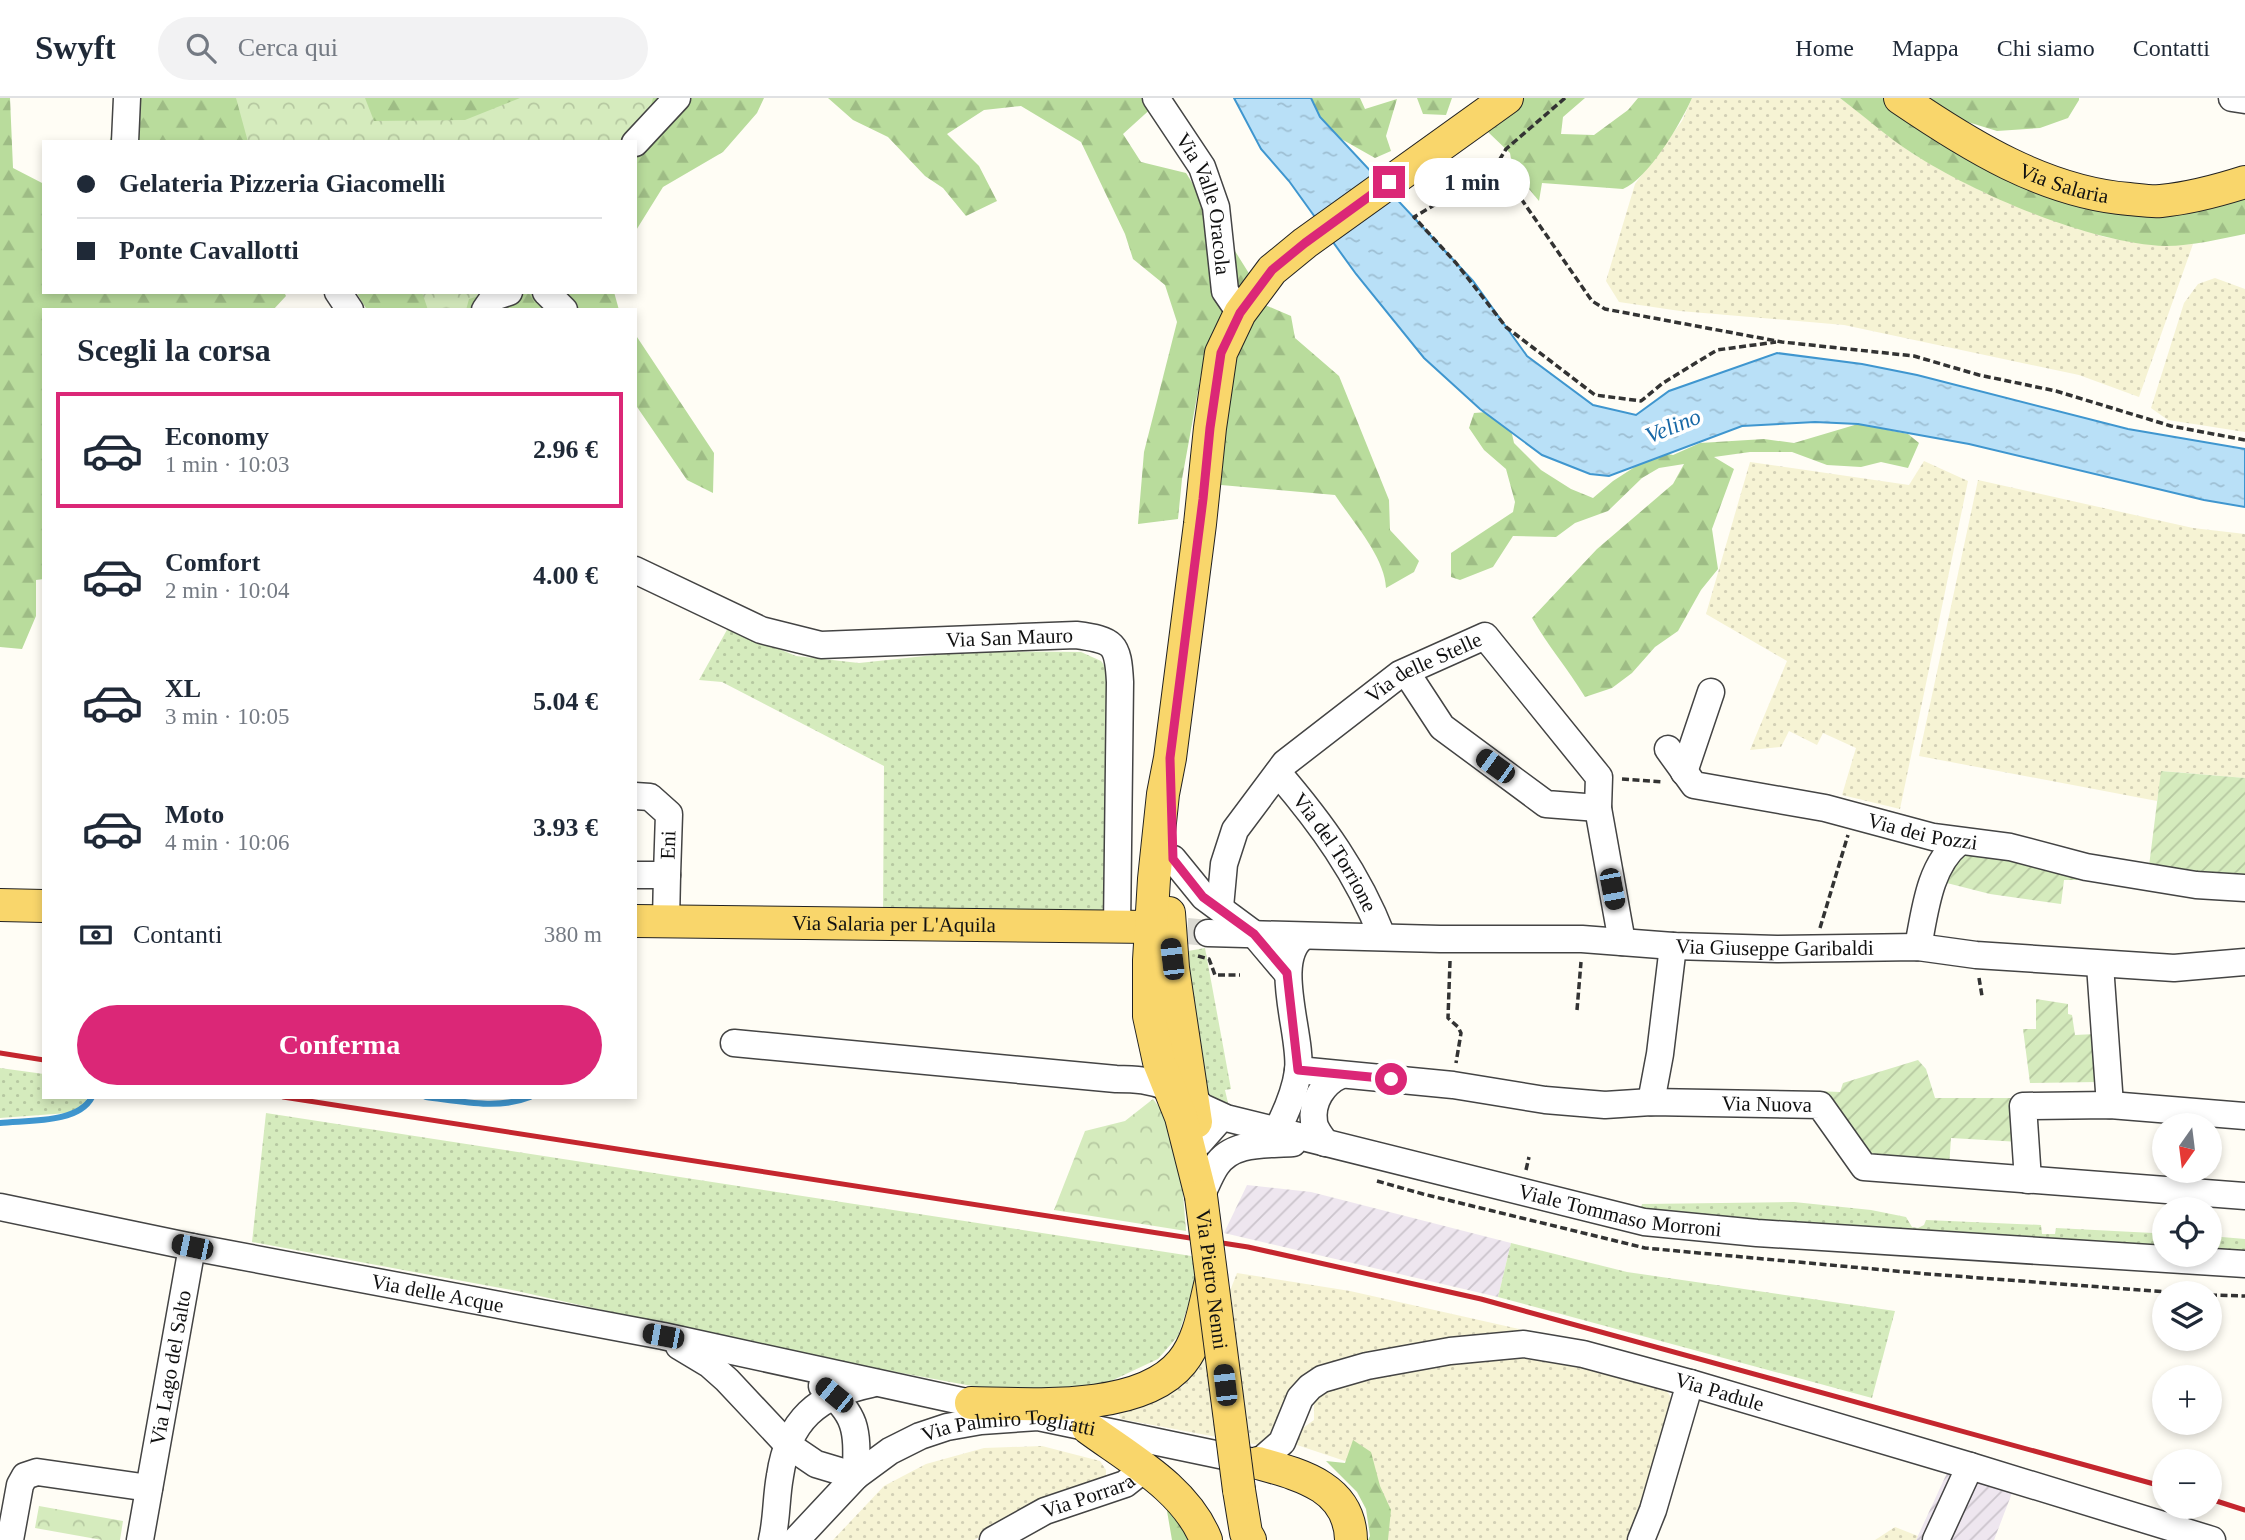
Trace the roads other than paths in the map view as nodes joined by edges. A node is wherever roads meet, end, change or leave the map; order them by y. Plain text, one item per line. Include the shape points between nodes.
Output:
1 (127, 98) edge
2 (677, 98) edge
3 (1156, 98) edge
4 (1900, 98) edge
5 (2232, 98) edge
6 (2245, 100) edge
7 (1501, 102) edge
8 (125, 140) edge
9 (637, 141) edge
10 (2245, 182) edge
11 (503, 294) edge
12 (548, 294) edge
13 (486, 308) edge
14 (562, 308) edge
15 (1240, 313) junction
16 (637, 571) edge
17 (1406, 672) junction
18 (1711, 692) dead end
19 (1668, 749) dead end
20 (1170, 758) junction
21 (1278, 773) junction
22 (1689, 778) junction
23 (637, 796) edge
24 (1598, 808) junction
25 (1959, 842) junction
26 (1173, 859) junction
27 (637, 875) edge
28 (667, 875) junction
29 (2245, 888) edge
30 (0, 905) edge
31 (42, 906) edge
32 (1220, 907) junction
33 (651, 921) edge
34 (1177, 925) junction
35 (1111, 928) junction
36 (1254, 934) junction
37 (1304, 936) junction
38 (1382, 936) junction
39 (1622, 942) junction
40 (1673, 946) junction
41 (1918, 947) junction
42 (2245, 962) edge
43 (2100, 965) junction
44 (1287, 973) junction
45 (1149, 989) junction
46 (734, 1043) dead end
47 (1298, 1070) junction
48 (1169, 1073) junction
49 (1341, 1075) junction
50 (1115, 1079) junction
51 (1651, 1102) junction
52 (2109, 1105) junction
53 (2245, 1116) edge
54 (1222, 1117) junction
55 (1276, 1132) junction
56 (1320, 1142) junction
57 (1199, 1143) junction
58 (2028, 1180) junction
59 (1201, 1196) junction
60 (2245, 1196) edge
61 (0, 1208) edge
62 (192, 1247) junction
63 (2245, 1264) edge
64 (1211, 1281) junction
65 (663, 1336) junction
66 (791, 1364) junction
67 (876, 1383) junction
68 (1690, 1383) junction
69 (834, 1395) junction
70 (971, 1403) junction
71 (1038, 1417) junction
72 (1088, 1428) junction
73 (788, 1446) junction
74 (1258, 1463) junction
75 (1970, 1466) junction
76 (1144, 1469) junction
77 (856, 1476) junction
78 (149, 1488) junction
79 (1247, 1538) edge
80 (10, 1540) edge
81 (140, 1540) edge
82 (772, 1540) edge
83 (796, 1540) edge
84 (993, 1540) edge
85 (1206, 1540) edge
86 (1351, 1540) edge
87 (1641, 1540) edge
88 (1936, 1540) edge
89 (2211, 1540) edge

1 - 8 street
2 - 9 street
3 - 15 street, Via Valle Oracola via 1202,167 1216,207 1225,291
4 - 10 main road, Via Salaria via 1954,135 2062,186 2108,197 2158,201 2208,194
5 - 6 street
7 - 15 main road via 1305,243 1272,270
11 - 13 street via 494,297
12 - 14 street
15 - 20 main road via 1221,353
16 - 35 street, Via San Mauro via 761,630 821,645 1076,635 1112,646 1119,657 1120,682
17 - 21 street, Via delle Stelle via 1285,763
17 - 24 street via 1442,727 1546,804
17 - 24 street, Via delle Stelle via 1485,636 1599,777
18 - 22 street
19 - 22 street
20 - 26 main road
20 - 34 main road via 1163,794
21 - 32 street, Via delle Stelle via 1235,830 1224,864
21 - 38 street, Via del Torrione via 1315,816 1349,867
22 - 25 street, Via dei Pozzi
23 - 28 street, Eni via 650,797 669,814
24 - 39 street
25 - 29 street, Via dei Pozzi via 2010,847 2122,874
25 - 41 street via 1947,851 1933,879
26 - 32 street via 1203,897
26 - 34 main road
27 - 28 street
28 - 33 street
30 - 31 main road
32 - 36 street
33 - 35 main road, Via Salaria per L'Aquila
34 - 35 main road, Via Salaria per L'Aquila
34 - 36 street, Via Giuseppe Garibaldi
34 - 45 main road
34 - 48 main road
35 - 45 main road via 1132,952
36 - 37 street, Via Giuseppe Garibaldi
36 - 44 street
37 - 38 street, Via Giuseppe Garibaldi
37 - 44 street via 1294,947
38 - 39 street, Via Giuseppe Garibaldi
39 - 40 street, Via Giuseppe Garibaldi
40 - 41 street, Via Giuseppe Garibaldi
40 - 51 street
41 - 43 street, Via Giuseppe Garibaldi
42 - 43 street, Via Giuseppe Garibaldi via 2174,968
43 - 52 street
44 - 47 street
45 - 48 main road via 1149,1016
46 - 50 street
47 - 49 street, Via Nuova
47 - 55 street via 1288,1109
48 - 50 street via 1147,1080
48 - 50 street via 1144,1062
48 - 54 street, Viale Tommaso Morroni via 1202,1107
48 - 57 main road
48 - 59 main road
49 - 51 street, Via Nuova via 1453,1085 1545,1100 1605,1105
49 - 56 street via 1326,1083 1315,1110
51 - 58 street, Via Nuova via 1820,1105 1864,1167
52 - 53 street
52 - 58 street via 2024,1106
54 - 55 street, Viale Tommaso Morroni
54 - 57 street
55 - 56 street, Viale Tommaso Morroni
56 - 59 street via 1229,1151 1216,1165
56 - 63 street, Viale Tommaso Morroni via 1644,1222
57 - 59 main road
58 - 60 street, Via Nuova
59 - 64 main road, Via Pietro Nenni, bridge
61 - 62 street, Via delle Acque
62 - 65 street, Via delle Acque
62 - 78 street, Via Lago del Salto
64 - 70 main road via 1195,1342 1181,1363 1159,1382 1099,1399 1042,1405
64 - 79 main road, Via Pietro Nenni, bridge
65 - 66 street, Via delle Acque
65 - 73 street via 709,1364
66 - 67 street, Via delle Acque
66 - 69 street
67 - 69 street
67 - 70 street, Via delle Acque
68 - 74 street, Via Padule via 1583,1354 1524,1344 1367,1366 1310,1387 1300,1398 1282,1442
68 - 75 street, Via Padule
68 - 87 street
69 - 73 street via 815,1406
69 - 77 street via 854,1422
70 - 71 street, Via delle Acque
71 - 72 street, Via Palmiro Togliatti
71 - 77 street, Via Palmiro Togliatti via 947,1427 890,1451
72 - 74 street, Via Palmiro Togliatti
72 - 76 main road
73 - 77 street via 816,1464
73 - 82 street via 780,1472
74 - 86 main road via 1326,1489 1346,1512
75 - 88 street
75 - 89 street, Via Padule
76 - 84 street, Via Porrara via 1125,1484 1045,1511
76 - 85 main road via 1191,1512
77 - 83 street, Via Palmiro Togliatti
78 - 80 street via 37,1472 25,1476
78 - 81 street, Via Lago del Salto

